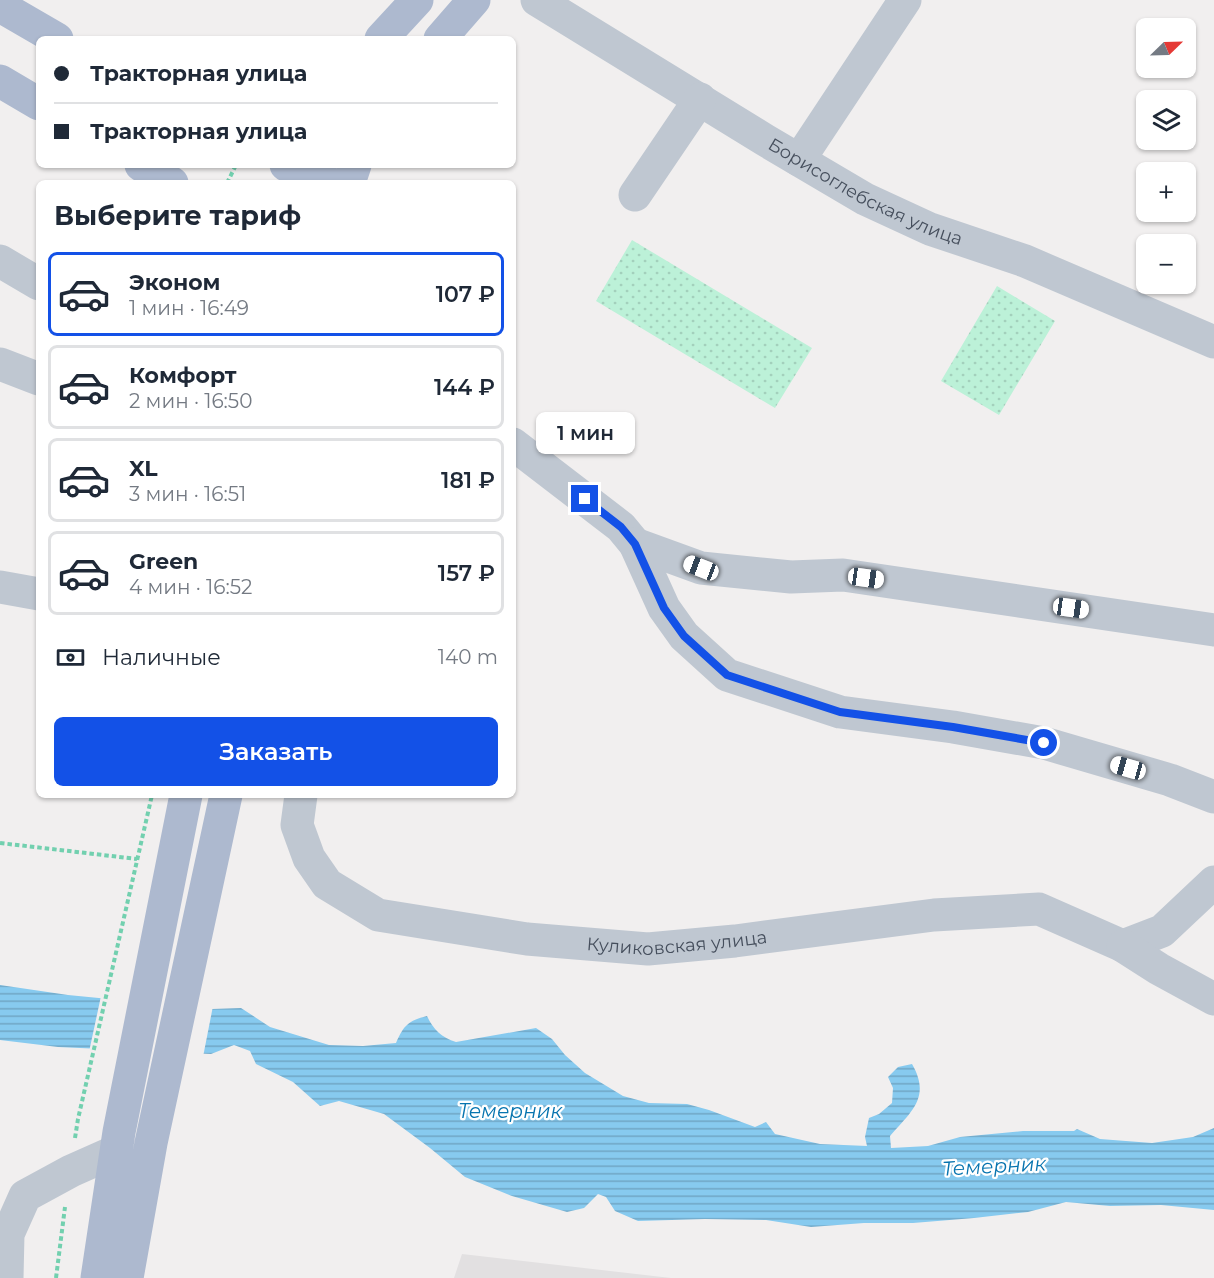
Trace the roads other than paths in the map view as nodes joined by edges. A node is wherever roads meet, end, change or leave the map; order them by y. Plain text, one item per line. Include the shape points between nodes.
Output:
1 (12, 0) edge
2 (417, 0) edge
3 (474, 0) edge
4 (537, 0) edge
5 (905, 0) edge
6 (0, 6) edge
7 (47, 33) edge
8 (384, 36) edge
9 (443, 36) edge
10 (3, 83) edge
11 (36, 86) edge
12 (700, 99) junction
13 (36, 102) edge
14 (799, 160) junction
15 (146, 168) edge
16 (167, 180) edge
17 (635, 195) dead end
18 (0, 261) edge
19 (36, 282) edge
20 (1214, 342) edge
21 (0, 364) edge
22 (36, 378) edge
23 (516, 446) edge
24 (635, 544) junction
25 (0, 587) edge
26 (36, 593) edge
27 (1214, 630) edge
28 (1214, 797) edge
29 (185, 798) edge
30 (224, 798) edge
31 (301, 798) edge
32 (1214, 882) edge
33 (1123, 946) junction
34 (1214, 999) edge
35 (117, 1142) junction
36 (7, 1278) edge
37 (97, 1278) edge
38 (127, 1278) edge

1 - 7 street
2 - 8 main road
3 - 9 main road
4 - 12 street, Борисоглебская улица
5 - 14 street
6 - 7 main road
10 - 11 main road
10 - 13 main road
12 - 14 street, Борисоглебская улица
12 - 17 street
14 - 20 street, Борисоглебская улица via 865,199 930,229 1025,261
15 - 16 main road
18 - 19 street
21 - 22 street
23 - 24 street via 621,527
24 - 27 street via 701,568 792,577 843,575
24 - 28 street via 664,608 684,636 727,675 840,712 1044,743
25 - 26 street
29 - 35 main road
30 - 38 main road via 151,1143
31 - 33 street, Куликовская улица via 297,825 309,858 327,884 378,915 527,939 648,949 934,915 1039,909
32 - 33 street via 1162,931
33 - 34 street, Куликовская улица
35 - 36 street via 25,1196 8,1234
35 - 37 main road

